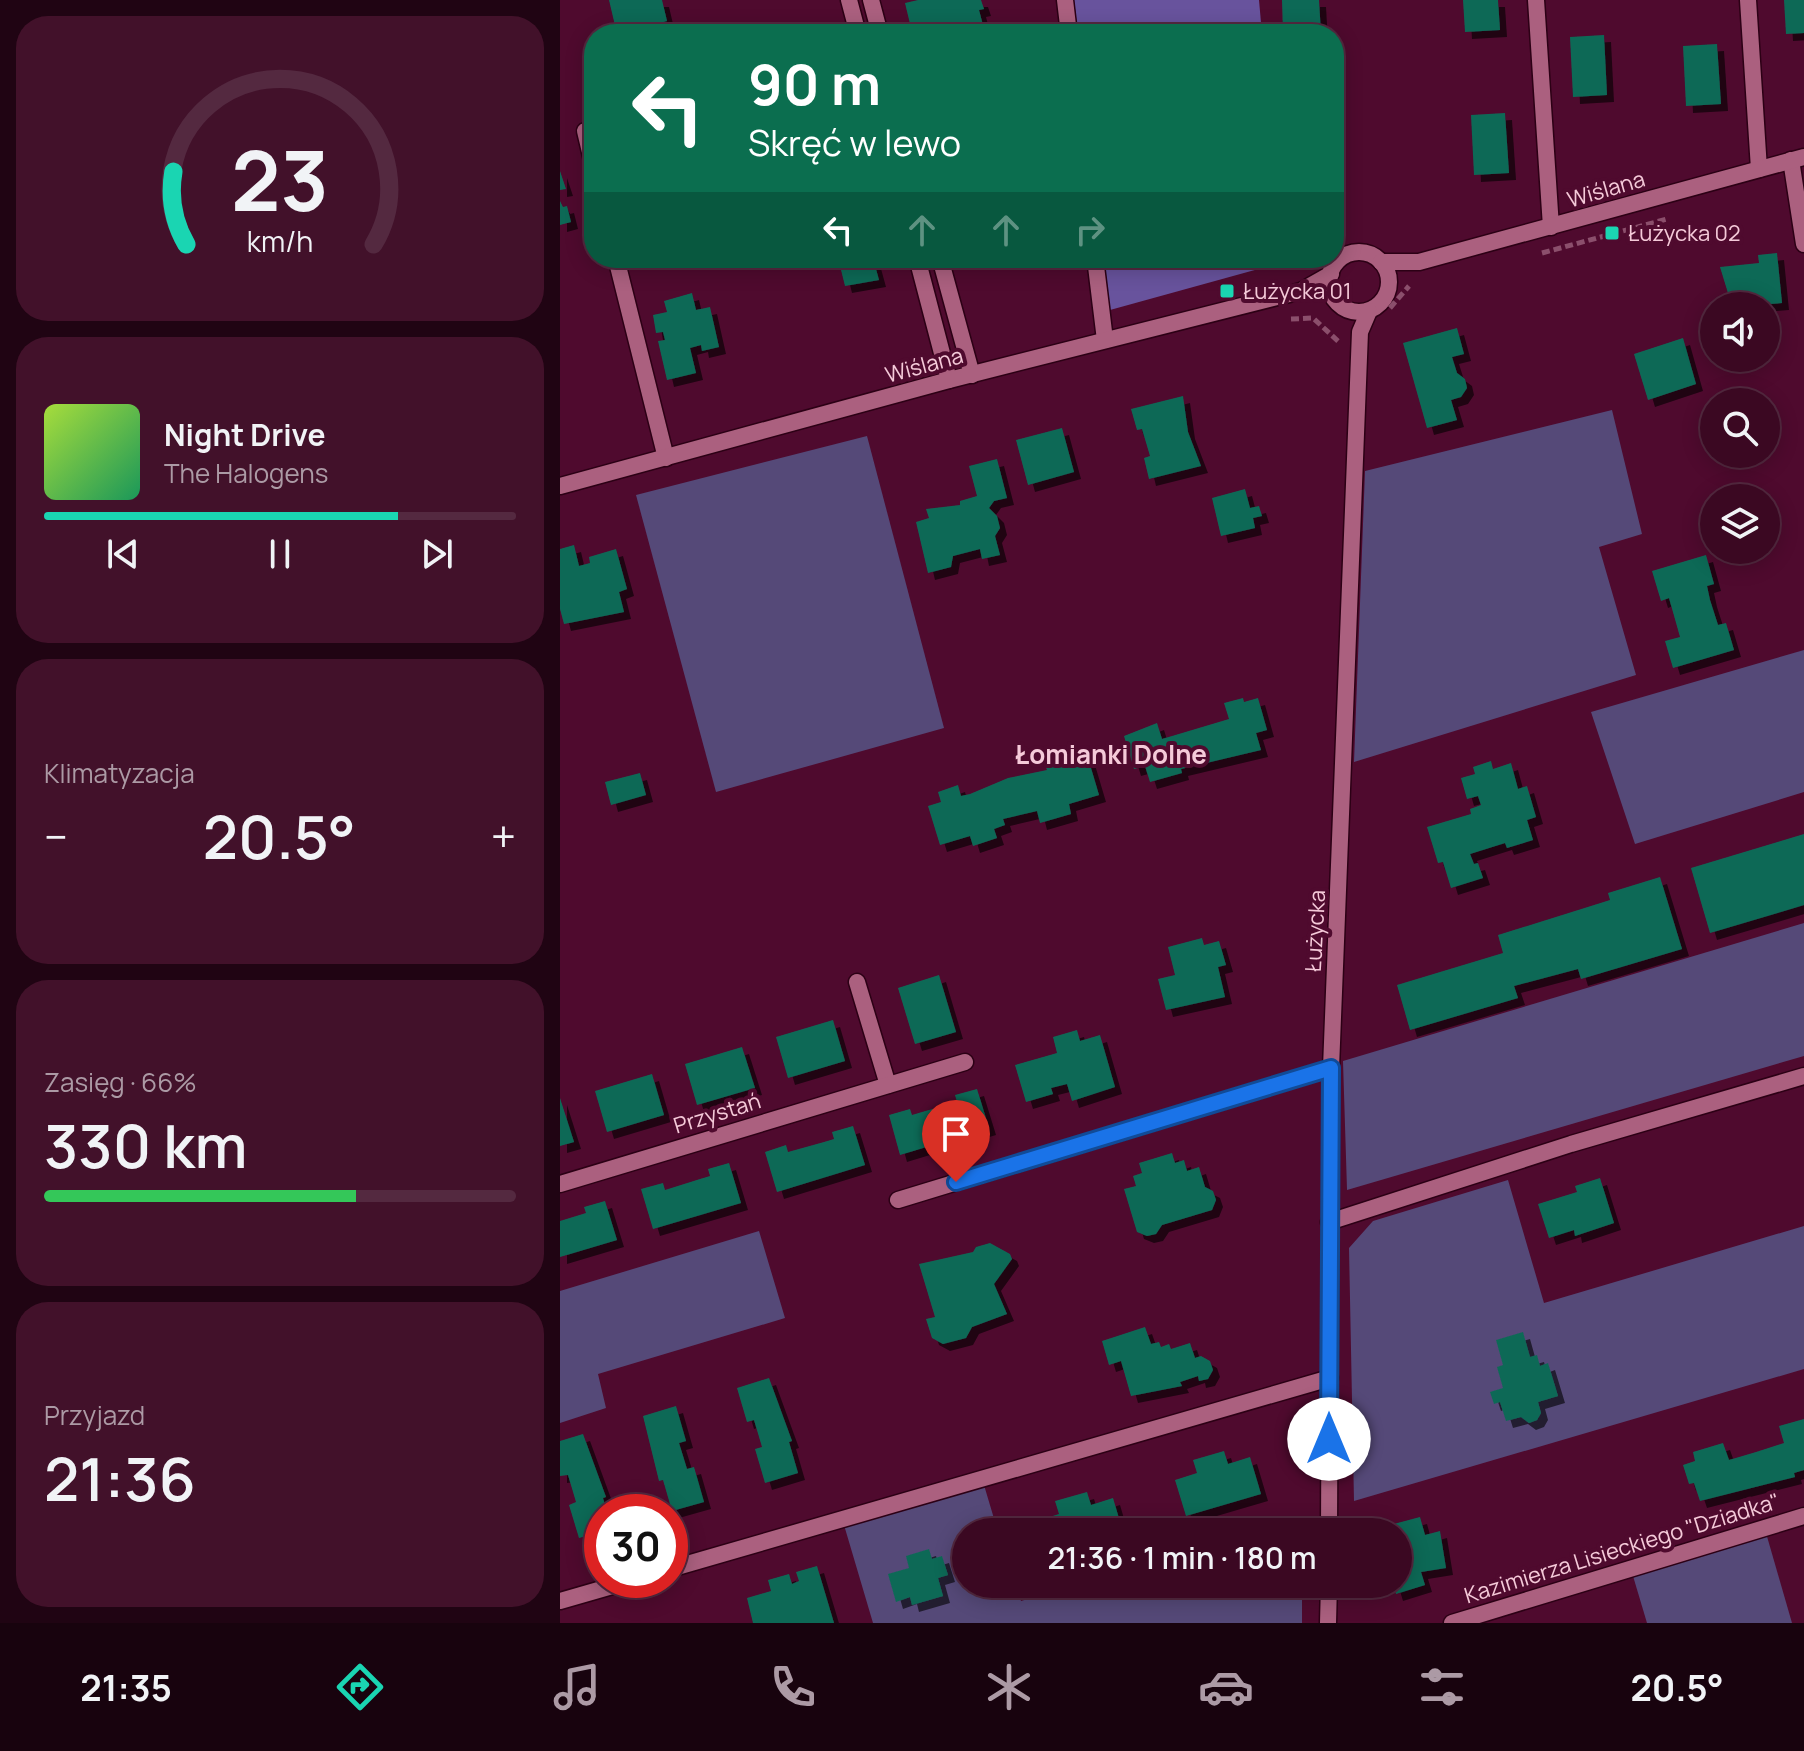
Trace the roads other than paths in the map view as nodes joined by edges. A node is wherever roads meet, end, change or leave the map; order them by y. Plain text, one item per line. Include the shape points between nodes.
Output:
1 (849, 0) edge
2 (871, 0) edge
3 (1065, 0) edge
4 (1536, 0) edge
5 (1748, 0) edge
6 (855, 24) edge
7 (877, 24) edge
8 (1068, 24) edge
9 (1797, 158) edge
10 (1759, 169) junction
11 (1551, 227) junction
12 (1804, 244) edge
13 (1344, 259) edge
14 (1381, 262) junction
15 (1419, 262) junction
16 (618, 268) edge
17 (920, 268) edge
18 (943, 268) edge
19 (1096, 268) edge
20 (1336, 268) edge
21 (1331, 274) junction
22 (1389, 283) junction
23 (1301, 291) junction
24 (1334, 297) junction
25 (1351, 311) junction
26 (1374, 315) junction
27 (1360, 332) junction
28 (1105, 340) junction
29 (972, 375) junction
30 (949, 380) junction
31 (666, 458) junction
32 (560, 486) edge
33 (857, 982) dead end
34 (965, 1062) dead end
35 (1331, 1068) junction
36 (1804, 1076) edge
37 (888, 1085) junction
38 (560, 1184) edge
39 (898, 1200) dead end
40 (1329, 1222) junction
41 (1330, 1378) junction
42 (1804, 1516) edge
43 (1329, 1518) edge
44 (688, 1564) edge
45 (584, 1594) edge
46 (1329, 1598) edge
47 (560, 1601) edge
48 (1328, 1623) edge
49 (1452, 1623) edge

1 - 6 street
2 - 7 street
3 - 8 street
4 - 11 street
5 - 10 street
9 - 10 street, Wiślana
9 - 12 street
10 - 11 street, Wiślana
11 - 15 street, Wiślana
13 - 14 street via 1366,253
14 - 15 street, Wiślana
14 - 22 street
15 - 22 street, Wiślana
16 - 31 street
17 - 30 street
18 - 29 street
19 - 28 street
20 - 21 street
21 - 23 street, Wiślana
21 - 24 street
22 - 26 street
23 - 24 street, Wiślana
23 - 28 street, Wiślana
24 - 25 street
25 - 26 street
25 - 27 street
26 - 27 street
27 - 35 street, Łużycka
28 - 29 street, Wiślana
29 - 30 street, Wiślana
30 - 31 street, Wiślana
31 - 32 street, Wiślana
33 - 37 street
34 - 37 street, Przystań
35 - 39 street
35 - 40 street, Łużycka
36 - 40 street
37 - 38 street, Przystań
40 - 41 street, Łużycka
41 - 43 street, Łużycka
41 - 44 street
42 - 49 street, Kazimierza Lisieckiego "Dziadka"
45 - 47 street
46 - 48 street

